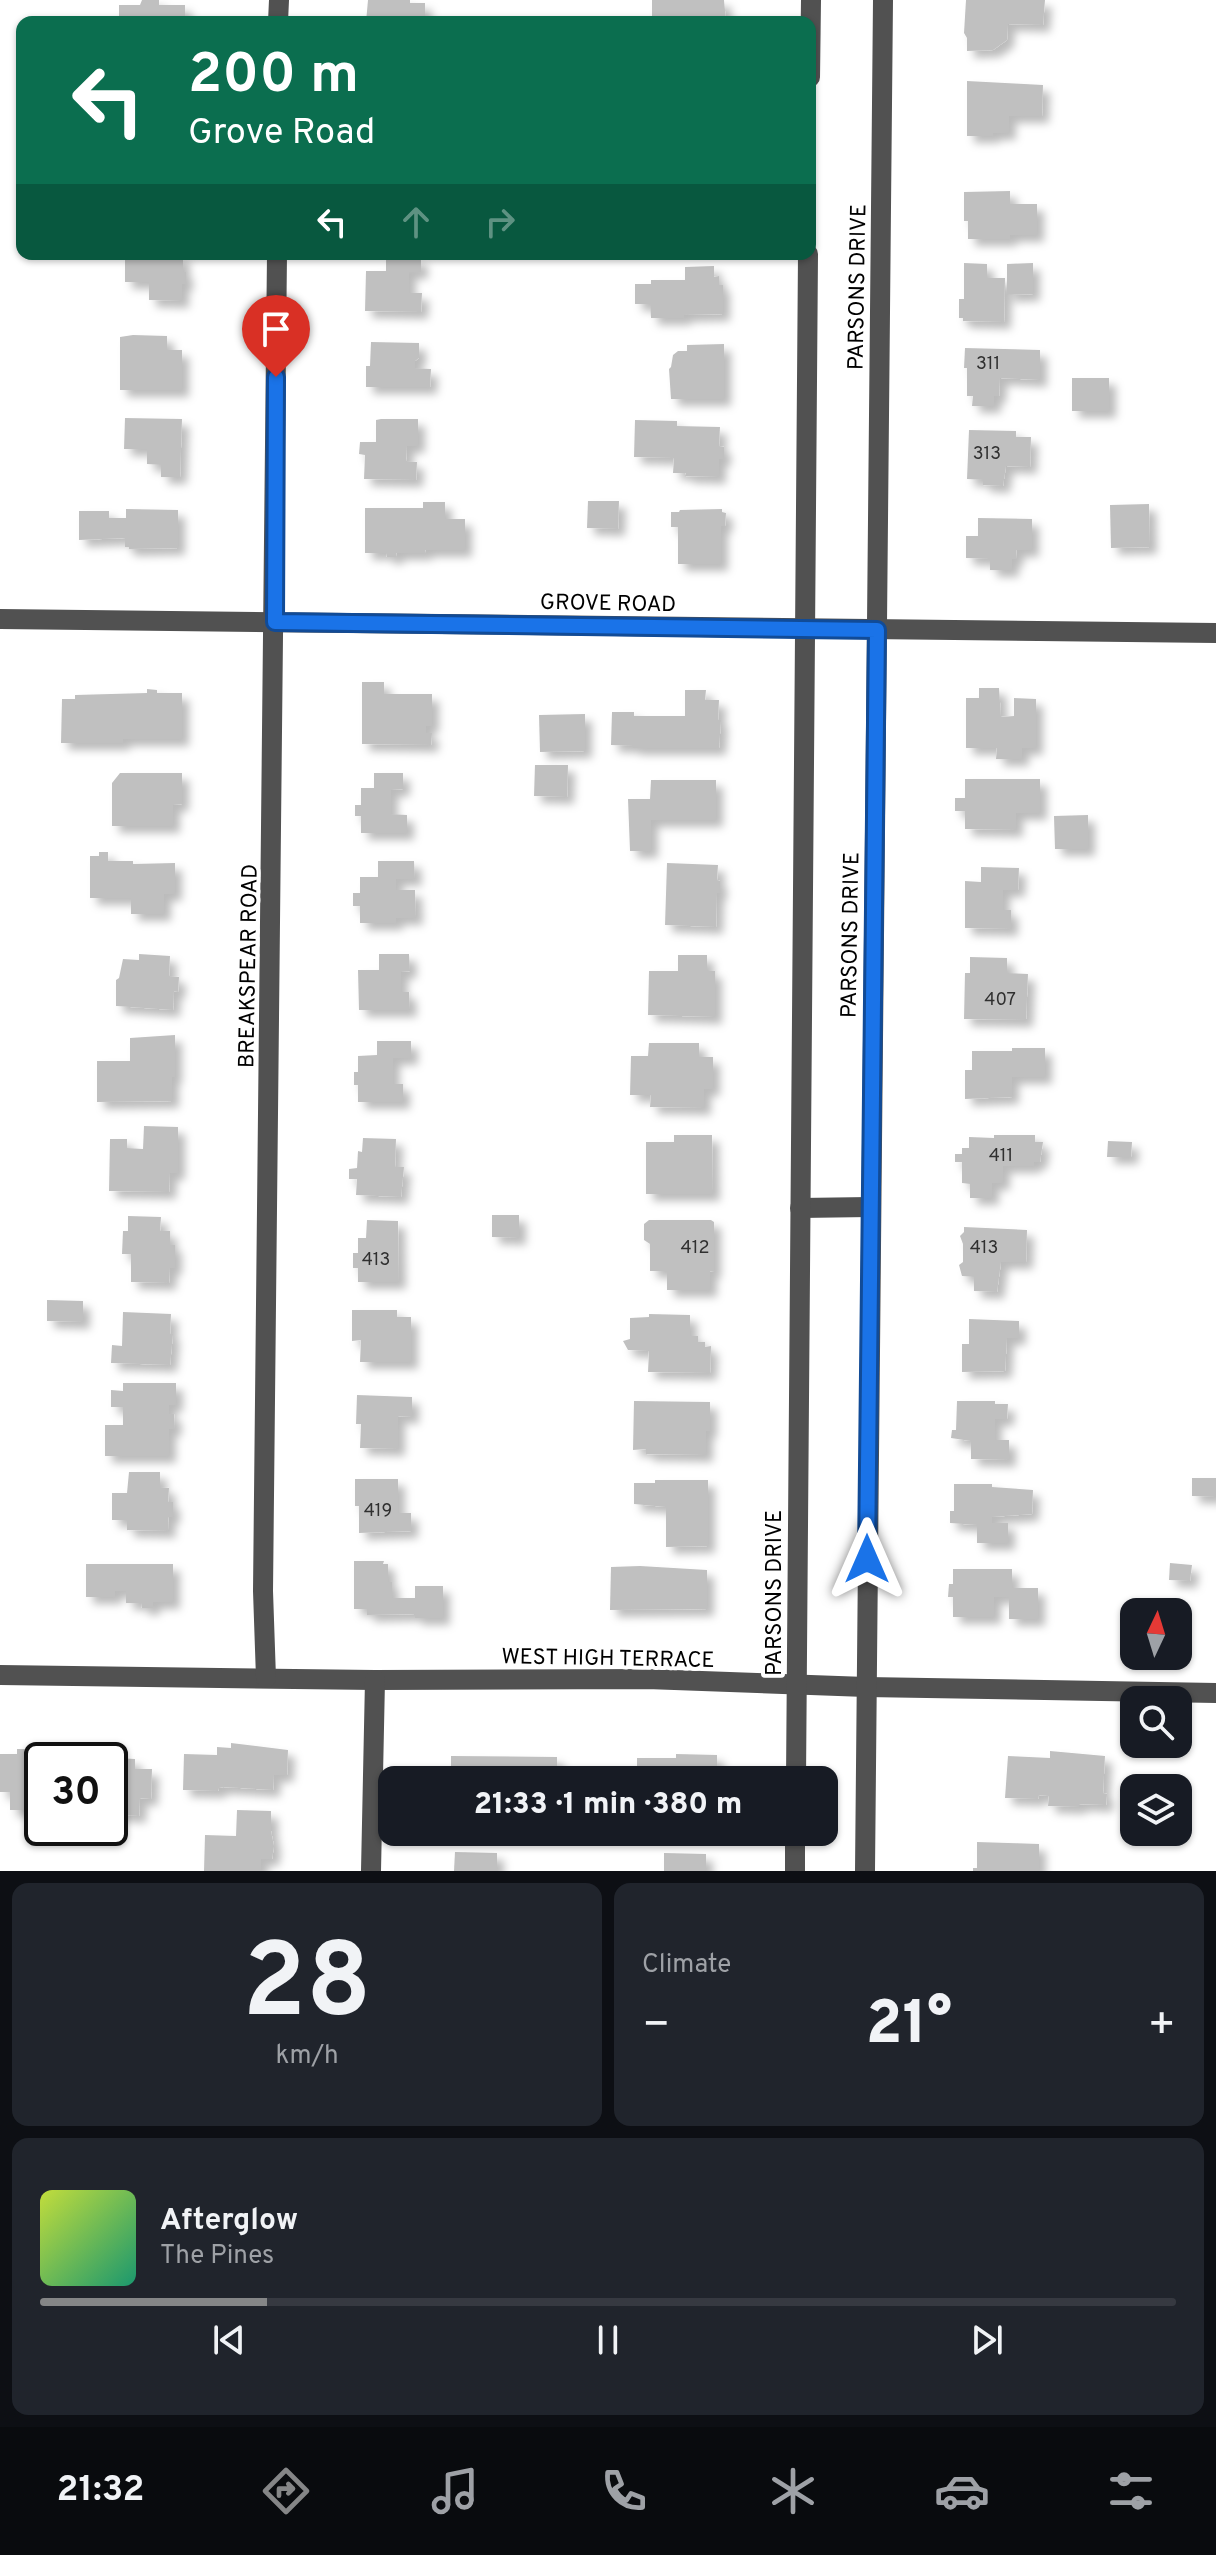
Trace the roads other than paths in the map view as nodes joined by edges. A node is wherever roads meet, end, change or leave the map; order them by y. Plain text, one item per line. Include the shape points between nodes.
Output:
1 (883, 0) edge
2 (277, 260) edge
3 (808, 260) edge
4 (0, 619) edge
5 (275, 622) junction
6 (803, 629) junction
7 (877, 630) junction
8 (1216, 633) edge
9 (870, 1207) junction
10 (800, 1208) junction
11 (0, 1675) edge
12 (266, 1678) junction
13 (375, 1680) junction
14 (796, 1684) junction
15 (866, 1687) junction
16 (1216, 1693) edge
17 (796, 1766) edge
18 (795, 1846) edge
19 (371, 1871) edge
20 (795, 1871) edge
21 (865, 1871) edge

1 - 7 street, PARSONS DRIVE
2 - 5 street, BREAKSPEAR ROAD
3 - 6 street, PARSONS DRIVE
4 - 5 street, GROVE ROAD
5 - 6 street, GROVE ROAD
5 - 12 street, BREAKSPEAR ROAD
6 - 7 street, GROVE ROAD
6 - 10 street, PARSONS DRIVE
7 - 8 street, GROVE ROAD
7 - 9 street, PARSONS DRIVE
9 - 10 street
9 - 15 street, PARSONS DRIVE
10 - 14 street, PARSONS DRIVE
11 - 12 street, WEST HIGH TERRACE
12 - 13 street, WEST HIGH TERRACE
13 - 14 street, WEST HIGH TERRACE
13 - 19 street
14 - 15 street, WEST HIGH TERRACE
14 - 17 street, PARSONS DRIVE
15 - 16 street, WEST HIGH TERRACE
15 - 21 street, PARSONS DRIVE
18 - 20 street

